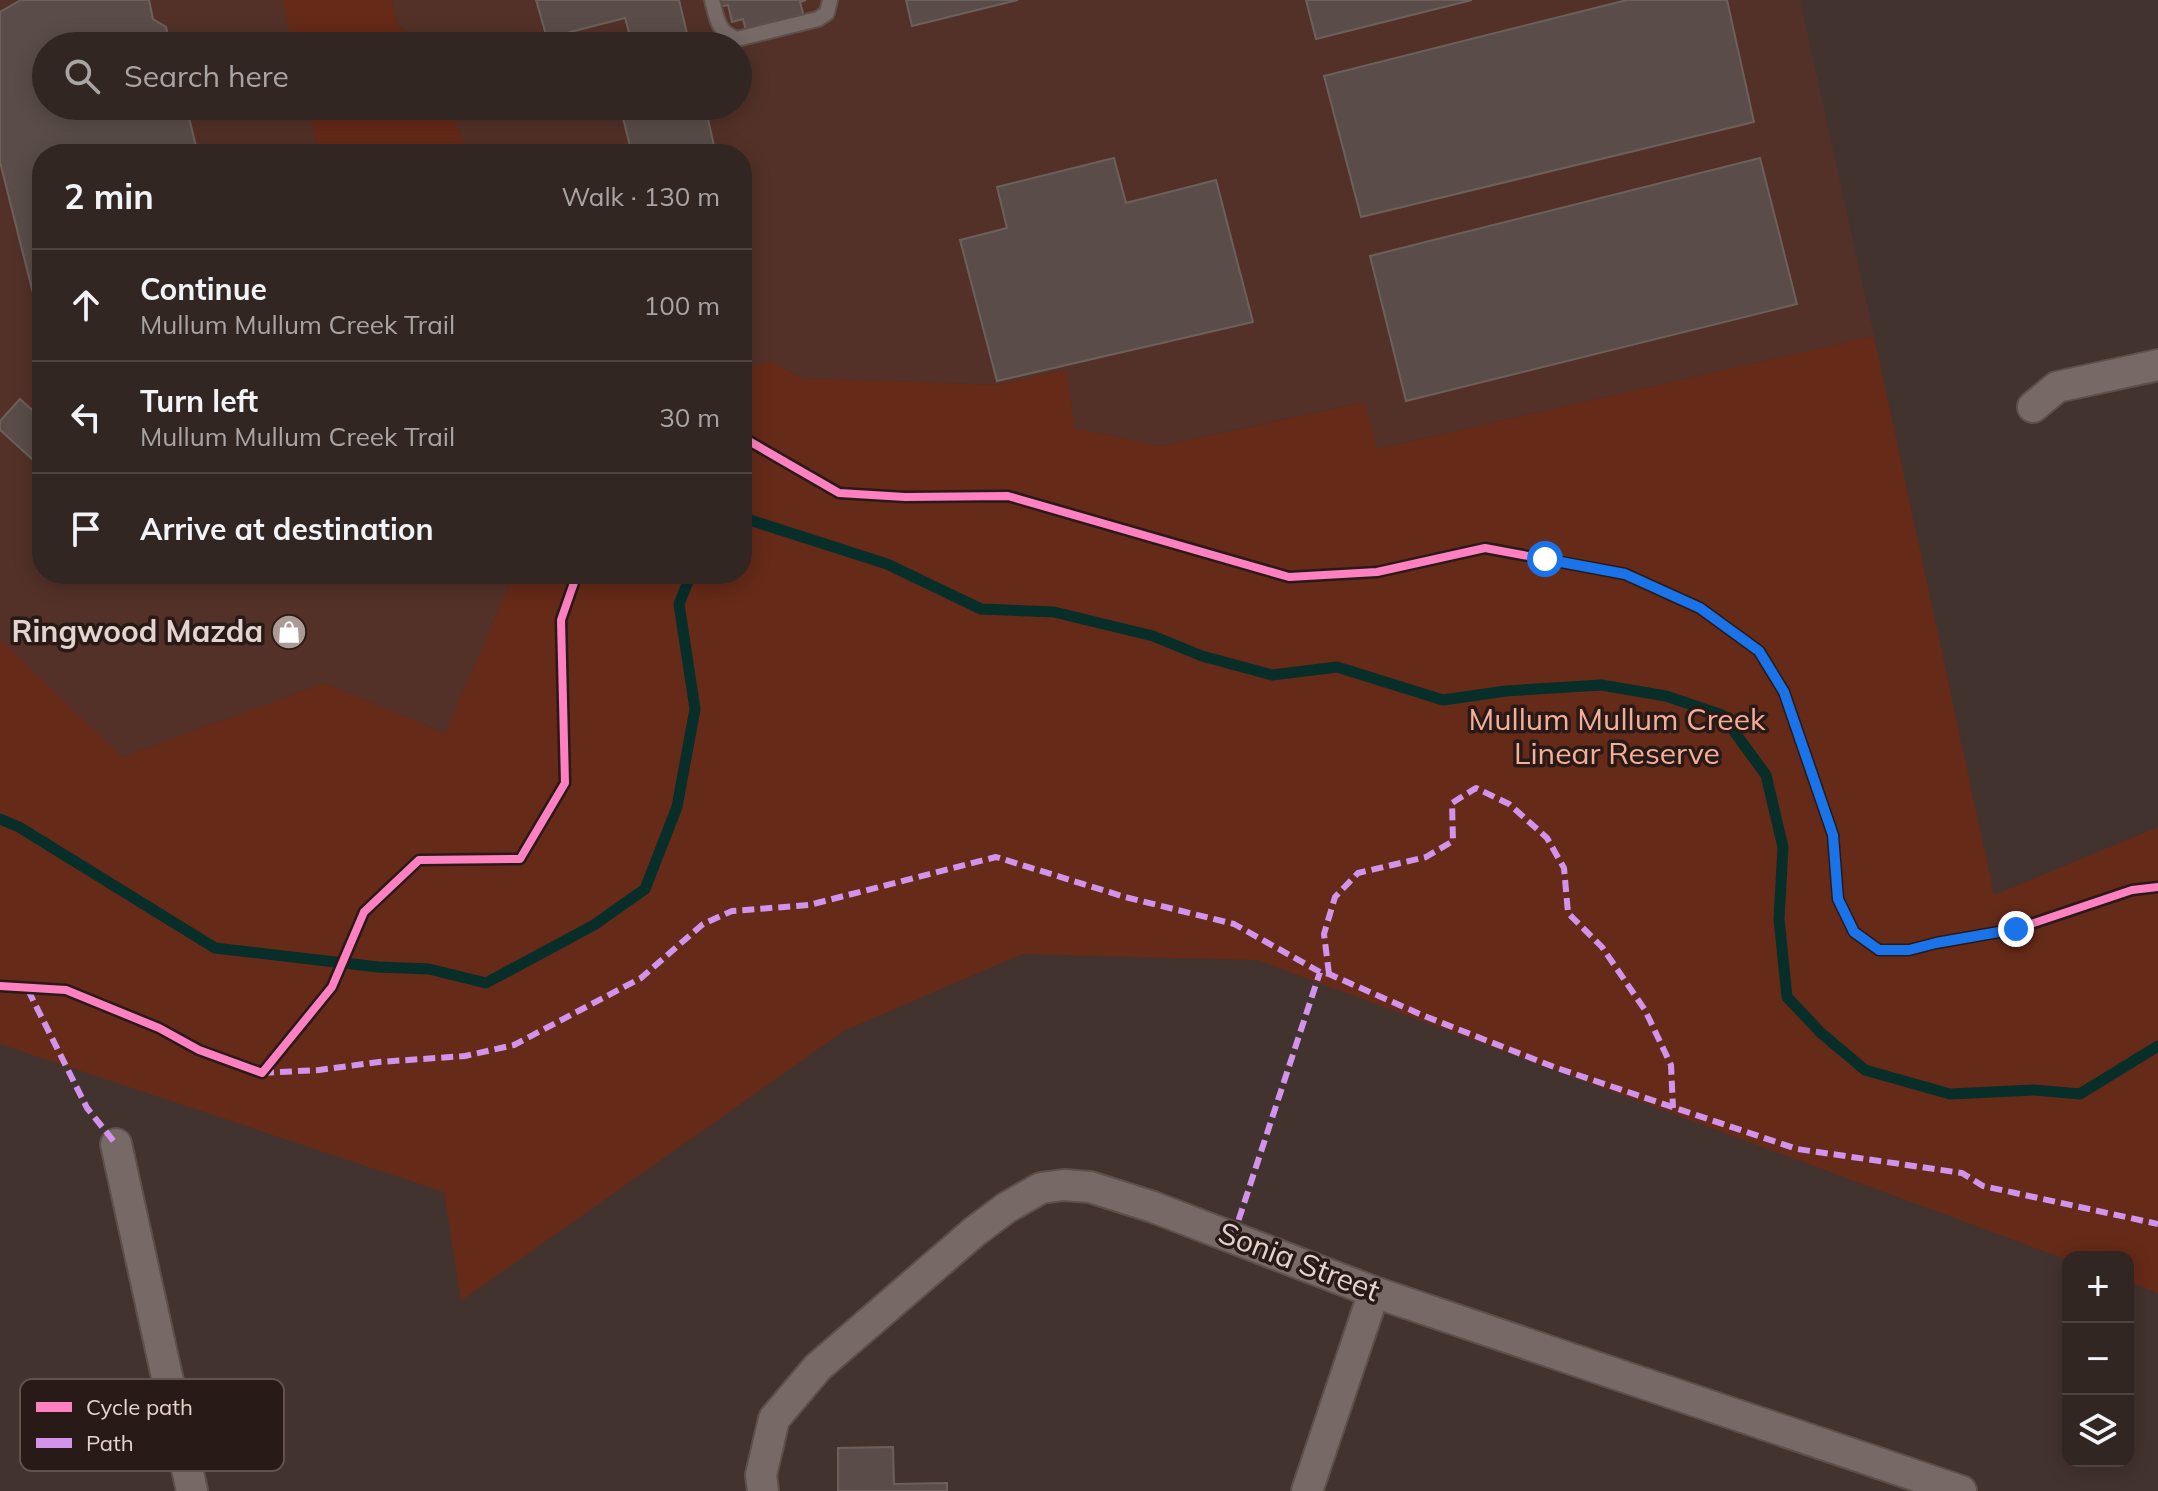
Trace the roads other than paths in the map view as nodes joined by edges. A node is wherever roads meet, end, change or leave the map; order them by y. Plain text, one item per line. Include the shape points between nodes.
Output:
1 (712, 0) edge
2 (830, 0) edge
3 (723, 32) edge
4 (752, 35) edge
5 (2158, 365) edge
6 (2033, 407) dead end
7 (116, 1144) dead end
8 (1374, 1292) junction
9 (167, 1379) edge
10 (188, 1471) edge
11 (192, 1491) edge
12 (763, 1491) edge
13 (1307, 1491) edge
14 (1961, 1491) edge

1 - 3 lane
2 - 4 lane via 827,13 818,19
5 - 6 street via 2057,387
7 - 9 street
8 - 12 street, Sonia Street via 1090,1187 1041,1188 974,1232 818,1367 774,1419 761,1475
8 - 13 street
8 - 14 street, Sonia Street
10 - 11 street

